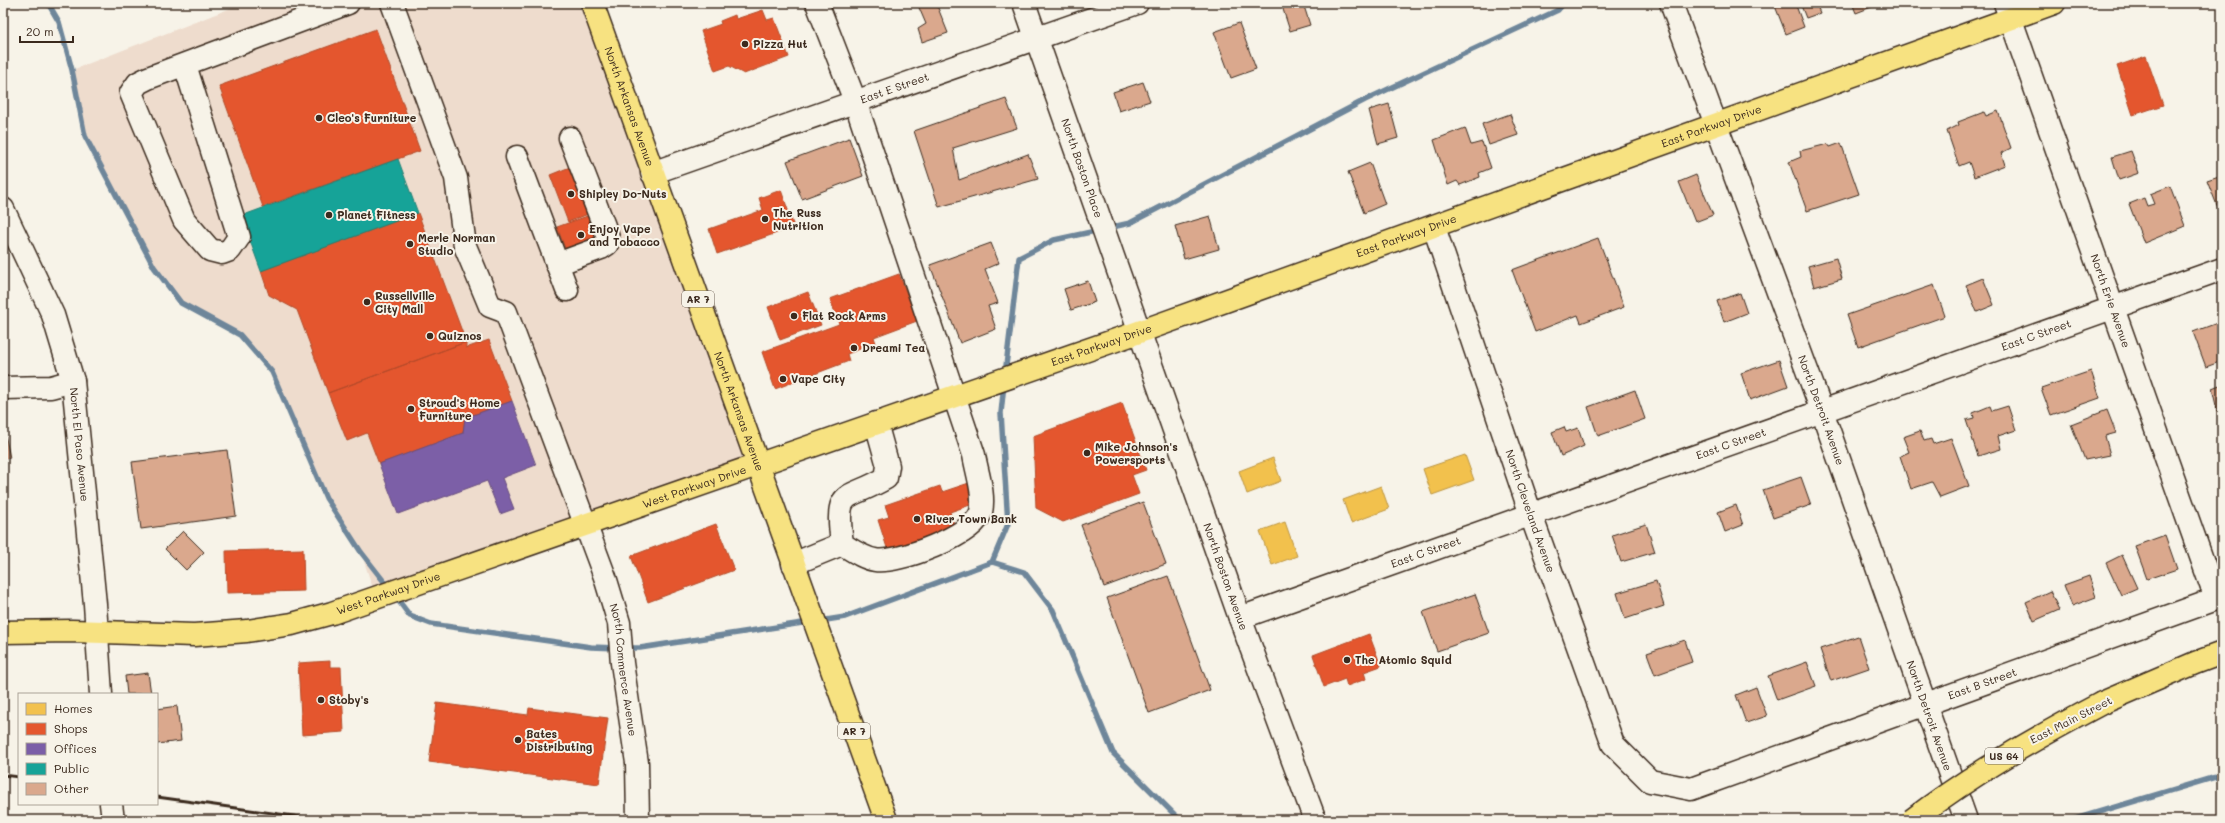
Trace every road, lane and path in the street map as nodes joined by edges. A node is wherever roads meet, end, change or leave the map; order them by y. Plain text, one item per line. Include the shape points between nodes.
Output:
1 (348, 3) edge
2 (392, 3) edge
3 (592, 3) edge
4 (817, 3) edge
5 (1024, 3) edge
6 (1137, 3) edge
7 (1671, 3) edge
8 (2054, 3) edge
9 (2008, 11) edge
10 (1036, 37) junction
11 (185, 65) junction
12 (855, 101) junction
13 (1717, 126) junction
14 (570, 138) dead end
15 (517, 157) dead end
16 (652, 173) junction
17 (3, 209) edge
18 (1434, 227) junction
19 (557, 264) junction
20 (2222, 269) edge
21 (567, 290) dead end
22 (2113, 307) junction
23 (1139, 332) junction
24 (73, 381) junction
25 (3, 388) edge
26 (954, 397) junction
27 (1822, 411) junction
28 (876, 424) junction
29 (758, 464) junction
30 (1531, 515) junction
31 (585, 525) junction
32 (842, 544) junction
33 (793, 564) junction
34 (2219, 598) edge
35 (1240, 618) junction
36 (3, 632) edge
37 (96, 632) junction
38 (2222, 653) edge
39 (101, 693) edge
40 (1925, 703) junction
41 (1650, 781) joint
42 (111, 805) edge
43 (113, 820) edge
44 (638, 820) edge
45 (886, 820) edge
46 (1315, 820) edge
47 (1912, 820) edge
48 (1966, 820) edge

1 - 11 street
2 - 31 street, North Commerce Avenue via 456,178 466,246 490,306 506,312
3 - 16 main road, North Arkansas Avenue / AR 7
4 - 12 street
5 - 10 street, North Boston Place
6 - 10 street, East E Street
7 - 13 street, North Detroit Avenue
8 - 9 main road, East Parkway Drive
9 - 13 main road, East Parkway Drive
9 - 22 street, North Erie Avenue
10 - 12 street, East E Street
10 - 23 street, North Boston Place
11 - 11 street via 138,83 132,93 184,220 210,250 222,253 230,250 239,237
12 - 16 street, East E Street
12 - 26 street
13 - 18 main road, East Parkway Drive
13 - 27 street, North Detroit Avenue
14 - 19 street via 608,238 607,244 601,248
15 - 19 street
16 - 29 main road, North Arkansas Avenue / AR 7
17 - 24 street, North El Paso Avenue via 53,315
18 - 23 main road, East Parkway Drive
18 - 30 street, North Cleveland Avenue
19 - 21 street
20 - 22 street, East C Street
22 - 27 street, East C Street
22 - 34 street, North Erie Avenue
23 - 26 main road, East Parkway Drive
23 - 35 street, North Boston Avenue
24 - 25 street via 51,387
24 - 37 street, North El Paso Avenue
26 - 28 main road, East Parkway Drive
26 - 32 street via 974,455 982,499 980,514 972,525 941,543 894,558 876,560 861,556
27 - 30 street, East C Street
27 - 40 street, North Detroit Avenue
28 - 29 main road, East Parkway Drive
28 - 32 street via 888,466 886,478 845,498 840,506 839,519
29 - 31 main road, West Parkway Drive
29 - 33 main road, North Arkansas Avenue / AR 7
30 - 35 street, East C Street
30 - 41 street, North Cleveland Avenue via 1613,744
31 - 37 main road, West Parkway Drive via 376,598 298,622 247,631 194,634
31 - 44 street, North Commerce Avenue via 605,577 618,623 637,763
32 - 33 street
33 - 45 main road, North Arkansas Avenue / AR 7
34 - 40 street, East B Street
35 - 46 street, North Boston Avenue
36 - 37 main road, West Parkway Drive
37 - 39 street, North El Paso Avenue
38 - 47 main road, East Main Street / US 64, bridge via 2195,662 2102,703 2028,742 1977,773
40 - 41 street, East B Street via 1691,789
40 - 48 street, North Detroit Avenue
42 - 43 street

